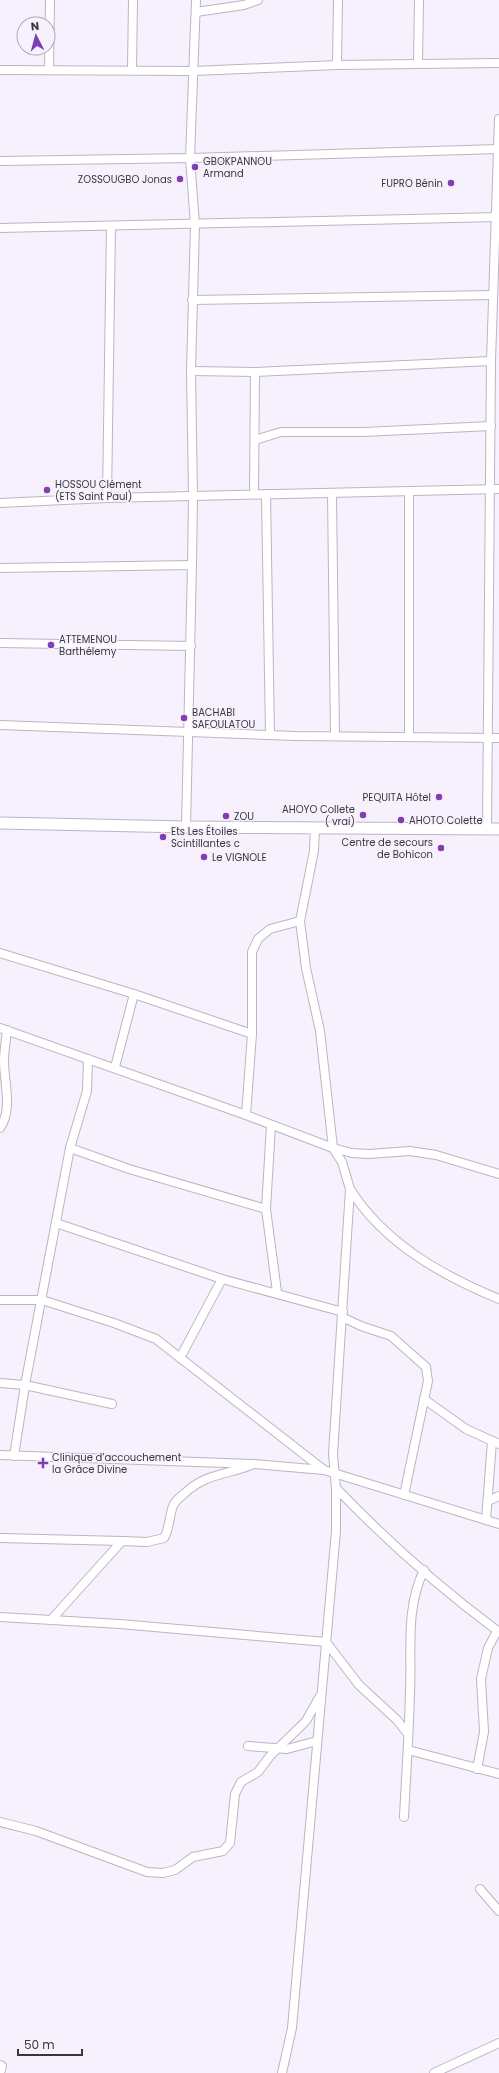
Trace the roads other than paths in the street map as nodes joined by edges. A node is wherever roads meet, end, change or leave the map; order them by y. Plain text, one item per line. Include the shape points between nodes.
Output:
1 (50, 0) edge
2 (133, 0) edge
3 (196, 0) edge
4 (258, 0) edge
5 (338, 0) edge
6 (419, 0) edge
7 (196, 12) junction
8 (418, 63) junction
9 (499, 63) edge
10 (337, 65) junction
11 (132, 69) junction
12 (0, 70) edge
13 (49, 70) junction
14 (193, 71) junction
15 (499, 119) edge
16 (499, 149) edge
17 (190, 158) junction
18 (0, 161) edge
19 (498, 217) edge
20 (195, 225) junction
21 (111, 226) junction
22 (0, 228) edge
23 (493, 294) junction
24 (192, 300) junction
25 (491, 362) junction
26 (191, 371) junction
27 (255, 372) junction
28 (491, 426) junction
29 (255, 440) junction
30 (495, 489) edge
31 (409, 492) junction
32 (254, 494) junction
33 (266, 494) junction
34 (332, 494) junction
35 (193, 497) junction
36 (108, 498) junction
37 (0, 503) edge
38 (192, 565) junction
39 (0, 568) edge
40 (0, 643) edge
41 (191, 646) junction
42 (0, 726) edge
43 (189, 733) junction
44 (270, 735) junction
45 (335, 736) junction
46 (408, 737) junction
47 (489, 738) junction
48 (499, 738) edge
49 (0, 823) edge
50 (186, 827) junction
51 (315, 827) junction
52 (487, 829) junction
53 (499, 829) edge
54 (300, 921) junction
55 (0, 953) edge
56 (134, 994) junction
57 (4, 1029) edge
58 (252, 1034) junction
59 (88, 1059) junction
60 (115, 1067) junction
61 (246, 1115) junction
62 (271, 1125) junction
63 (0, 1128) edge
64 (70, 1148) junction
65 (333, 1148) junction
66 (499, 1174) edge
67 (350, 1189) junction
68 (266, 1208) junction
69 (56, 1224) junction
70 (222, 1279) junction
71 (277, 1292) junction
72 (499, 1299) edge
73 (0, 1300) edge
74 (42, 1300) junction
75 (342, 1314) junction
76 (180, 1358) junction
77 (0, 1383) edge
78 (25, 1385) junction
79 (424, 1399) junction
80 (112, 1404) dead end
81 (495, 1443) edge
82 (0, 1455) edge
83 (14, 1456) junction
84 (254, 1464) junction
85 (324, 1470) junction
86 (333, 1472) junction
87 (336, 1488) junction
88 (404, 1495) junction
89 (499, 1496) edge
90 (488, 1502) junction
91 (486, 1520) junction
92 (499, 1524) edge
93 (0, 1538) edge
94 (122, 1541) junction
95 (424, 1570) junction
96 (0, 1617) edge
97 (51, 1620) junction
98 (498, 1632) edge
99 (326, 1642) junction
100 (322, 1693) junction
101 (408, 1734) junction
102 (317, 1742) junction
103 (248, 1746) dead end
104 (278, 1749) junction
105 (408, 1750) junction
106 (477, 1769) junction
107 (499, 1774) edge
108 (404, 1817) dead end
109 (0, 1822) edge
110 (480, 1890) dead end
111 (499, 1911) edge
112 (499, 2043) edge
113 (0, 2065) edge
114 (0, 2073) edge
115 (282, 2073) edge
116 (434, 2073) edge

1 - 13 street
2 - 11 street
3 - 7 street
4 - 7 street via 244,5
5 - 10 street
6 - 8 street
7 - 14 street
8 - 9 street
8 - 10 street
10 - 14 street
11 - 13 street
11 - 14 street
12 - 13 street
14 - 17 street
15 - 16 street
16 - 17 street
16 - 19 street
17 - 18 street
17 - 20 street
19 - 20 street
19 - 23 street
20 - 21 street
20 - 24 street
21 - 22 street
21 - 36 street
23 - 24 street
23 - 25 street
24 - 26 street
25 - 27 street
25 - 28 street
26 - 27 street
26 - 35 street
27 - 29 street
28 - 29 street via 364,432 281,432
28 - 30 street
29 - 32 street
30 - 31 street
30 - 47 street
31 - 34 street
31 - 46 street
32 - 33 street
32 - 35 street
33 - 34 street
33 - 44 street
34 - 45 street
35 - 36 street
35 - 38 street
36 - 37 street
38 - 39 street
38 - 41 street
40 - 41 street
41 - 43 street
42 - 43 street
43 - 44 street
43 - 50 street
44 - 45 street
45 - 46 street
46 - 47 street
47 - 48 street
47 - 52 street
49 - 50 street
50 - 51 street
51 - 52 street
51 - 54 street via 314,851
52 - 53 street
54 - 58 street via 270,929 254,944
54 - 65 street via 306,968 320,1031
55 - 56 street
56 - 58 street
56 - 60 street
57 - 59 street
57 - 63 street via 7,1110
58 - 61 street
59 - 60 street
59 - 64 street via 88,1091
60 - 61 street
61 - 62 street
62 - 65 street
62 - 68 street
64 - 68 street via 136,1171
64 - 69 street
65 - 66 street via 352,1153 410,1151 436,1155
65 - 67 street via 342,1162
67 - 72 street via 371,1217 398,1242 464,1284
67 - 75 street
68 - 71 street
69 - 70 street
69 - 74 street
70 - 71 street
70 - 76 street
71 - 75 street
73 - 74 street
74 - 76 street via 156,1339
74 - 78 street
75 - 79 street via 361,1326 390,1336 426,1367 428,1373
75 - 86 street
76 - 85 street
77 - 78 street
78 - 80 street
78 - 83 street
79 - 81 street via 456,1423
79 - 88 street
81 - 90 street
82 - 83 street
83 - 84 street
84 - 85 street
84 - 94 street via 234,1472 205,1478 194,1485 174,1504 164,1538 147,1542
85 - 86 street
86 - 87 street
86 - 88 street
87 - 95 street
87 - 99 street via 336,1531
88 - 91 street
89 - 90 street
90 - 91 street
91 - 92 street
93 - 94 street
94 - 97 street
95 - 98 street
95 - 101 street via 416,1586 411,1617
96 - 97 street
97 - 99 street
98 - 106 street via 488,1648 481,1679 484,1732
99 - 100 street
99 - 101 street via 359,1686 397,1720
100 - 102 street
100 - 104 street via 306,1721
101 - 105 street
102 - 104 street
102 - 115 street via 292,2028
103 - 104 street
104 - 109 street via 258,1772 241,1782 235,1794 230,1843 224,1851 193,1857 175,1870 163,1873 147,1872 36,1831
105 - 106 street
105 - 108 street
106 - 107 street
110 - 111 street
112 - 116 street
113 - 114 street

